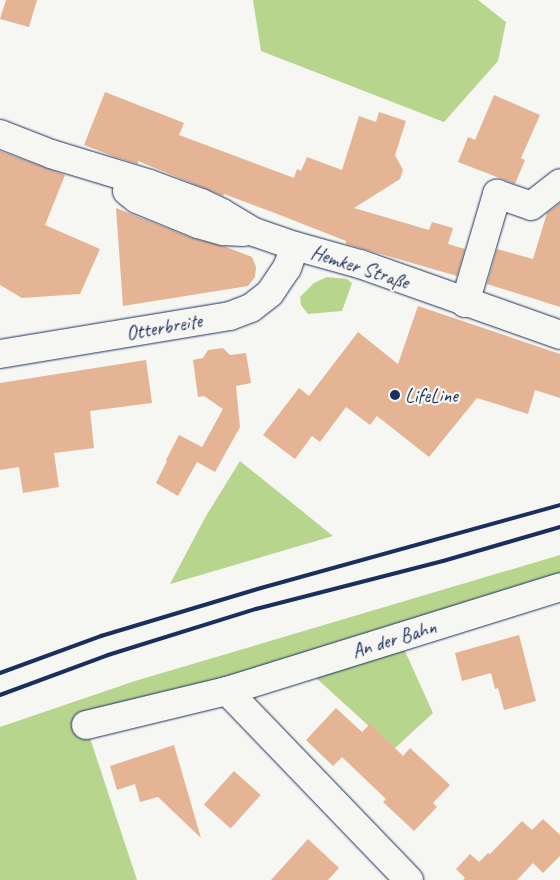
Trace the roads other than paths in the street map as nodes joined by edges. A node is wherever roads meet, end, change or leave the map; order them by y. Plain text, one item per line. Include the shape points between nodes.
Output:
1 (0, 115) edge
2 (0, 134) edge
3 (69, 160) junction
4 (560, 183) edge
5 (295, 246) junction
6 (465, 303) junction
7 (560, 335) edge
8 (0, 354) edge
9 (560, 587) edge
10 (227, 691) junction
11 (86, 725) dead end
12 (405, 879) edge

1 - 3 street, Hemker Straße via 31,127
2 - 3 street, Hemker Straße
3 - 5 street, Hemker Straße via 201,203 254,232
4 - 6 street via 531,206 497,194
5 - 6 street, Hemker Straße via 360,264
5 - 8 street, Otterbreite via 287,268 270,293 251,308 230,316
6 - 7 street, Hemker Straße
9 - 10 street, An der Bahn
10 - 11 street, An der Bahn
10 - 12 street

